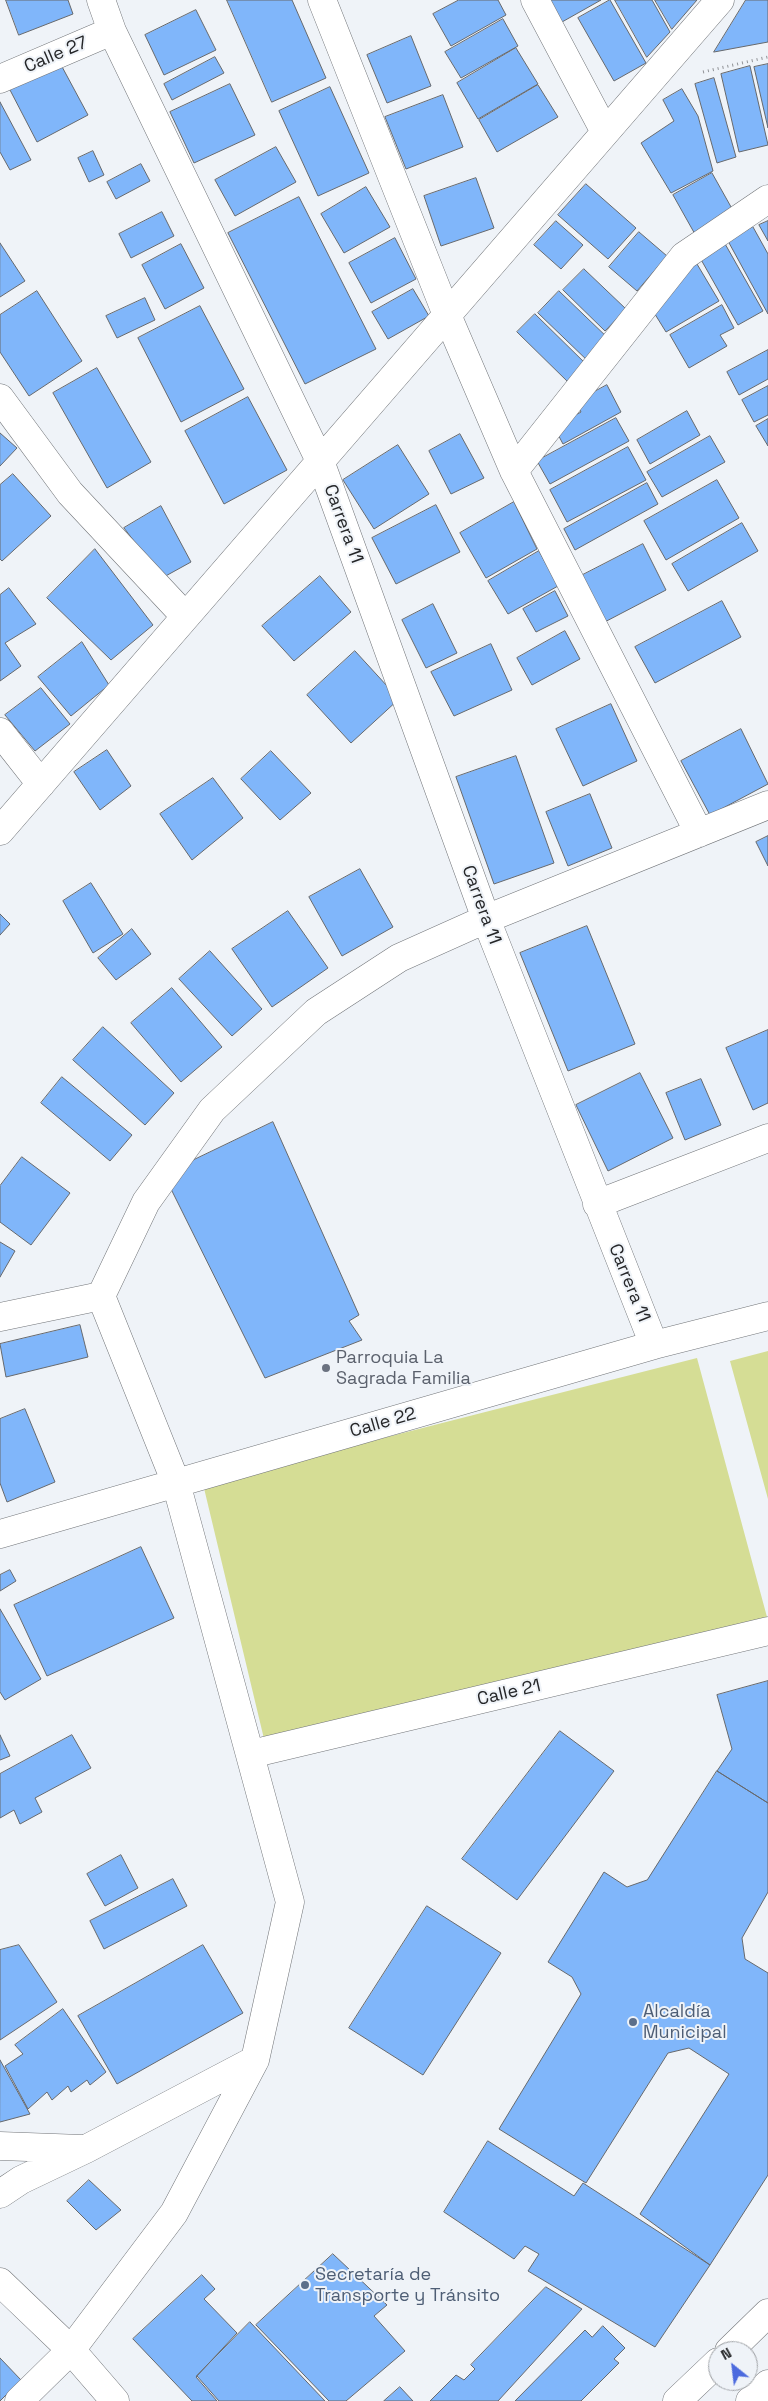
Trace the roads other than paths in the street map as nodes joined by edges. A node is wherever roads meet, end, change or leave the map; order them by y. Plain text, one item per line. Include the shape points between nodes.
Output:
1 (101, 0) edge
2 (322, 0) edge
3 (535, 0) edge
4 (720, 0) edge
5 (112, 31) junction
6 (0, 79) edge
7 (605, 132) junction
8 (768, 199) edge
9 (447, 315) junction
10 (0, 398) edge
11 (320, 461) junction
12 (514, 471) junction
13 (185, 616) junction
14 (0, 732) edge
15 (40, 784) junction
16 (768, 805) edge
17 (0, 830) edge
18 (699, 833) junction
19 (486, 919) junction
20 (768, 1138) edge
21 (597, 1204) junction
22 (101, 1296) junction
23 (768, 1316) edge
24 (0, 1317) edge
25 (654, 1345) junction
26 (176, 1483) junction
27 (0, 1534) edge
28 (768, 1631) edge
29 (251, 1754) junction
30 (254, 2060) junction
31 (0, 2146) edge
32 (86, 2149) junction
33 (0, 2194) edge
34 (0, 2282) edge
35 (768, 2313) edge
36 (739, 2341) edge
37 (71, 2350) junction
38 (708, 2372) edge
39 (768, 2384) edge
40 (19, 2401) edge
41 (115, 2401) edge
42 (677, 2401) edge
43 (750, 2401) edge

1 - 5 street, Carrera 11
2 - 9 street
3 - 7 street
4 - 7 street
5 - 6 street, Calle 27
5 - 11 street, Carrera 11
7 - 9 street
8 - 12 street via 684,256
9 - 11 street
9 - 12 street
10 - 13 street via 70,493
11 - 13 street
11 - 19 street, Carrera 11
12 - 18 street
13 - 15 street
14 - 15 street
15 - 17 street
16 - 18 street
18 - 19 street
19 - 21 street, Carrera 11
19 - 22 street via 399,958 316,1012 212,1110 146,1202
20 - 21 street
21 - 25 street, Carrera 11
22 - 24 street
22 - 26 street
23 - 25 street, Calle 22
25 - 26 street, Calle 22
26 - 27 street, Calle 22
26 - 29 street
28 - 29 street, Calle 21
29 - 30 street via 290,1902
30 - 32 street
30 - 37 street via 174,2213
31 - 32 street
32 - 33 street via 21,2180
34 - 37 street
35 - 36 street
37 - 40 street
37 - 41 street
38 - 42 street
39 - 43 street

